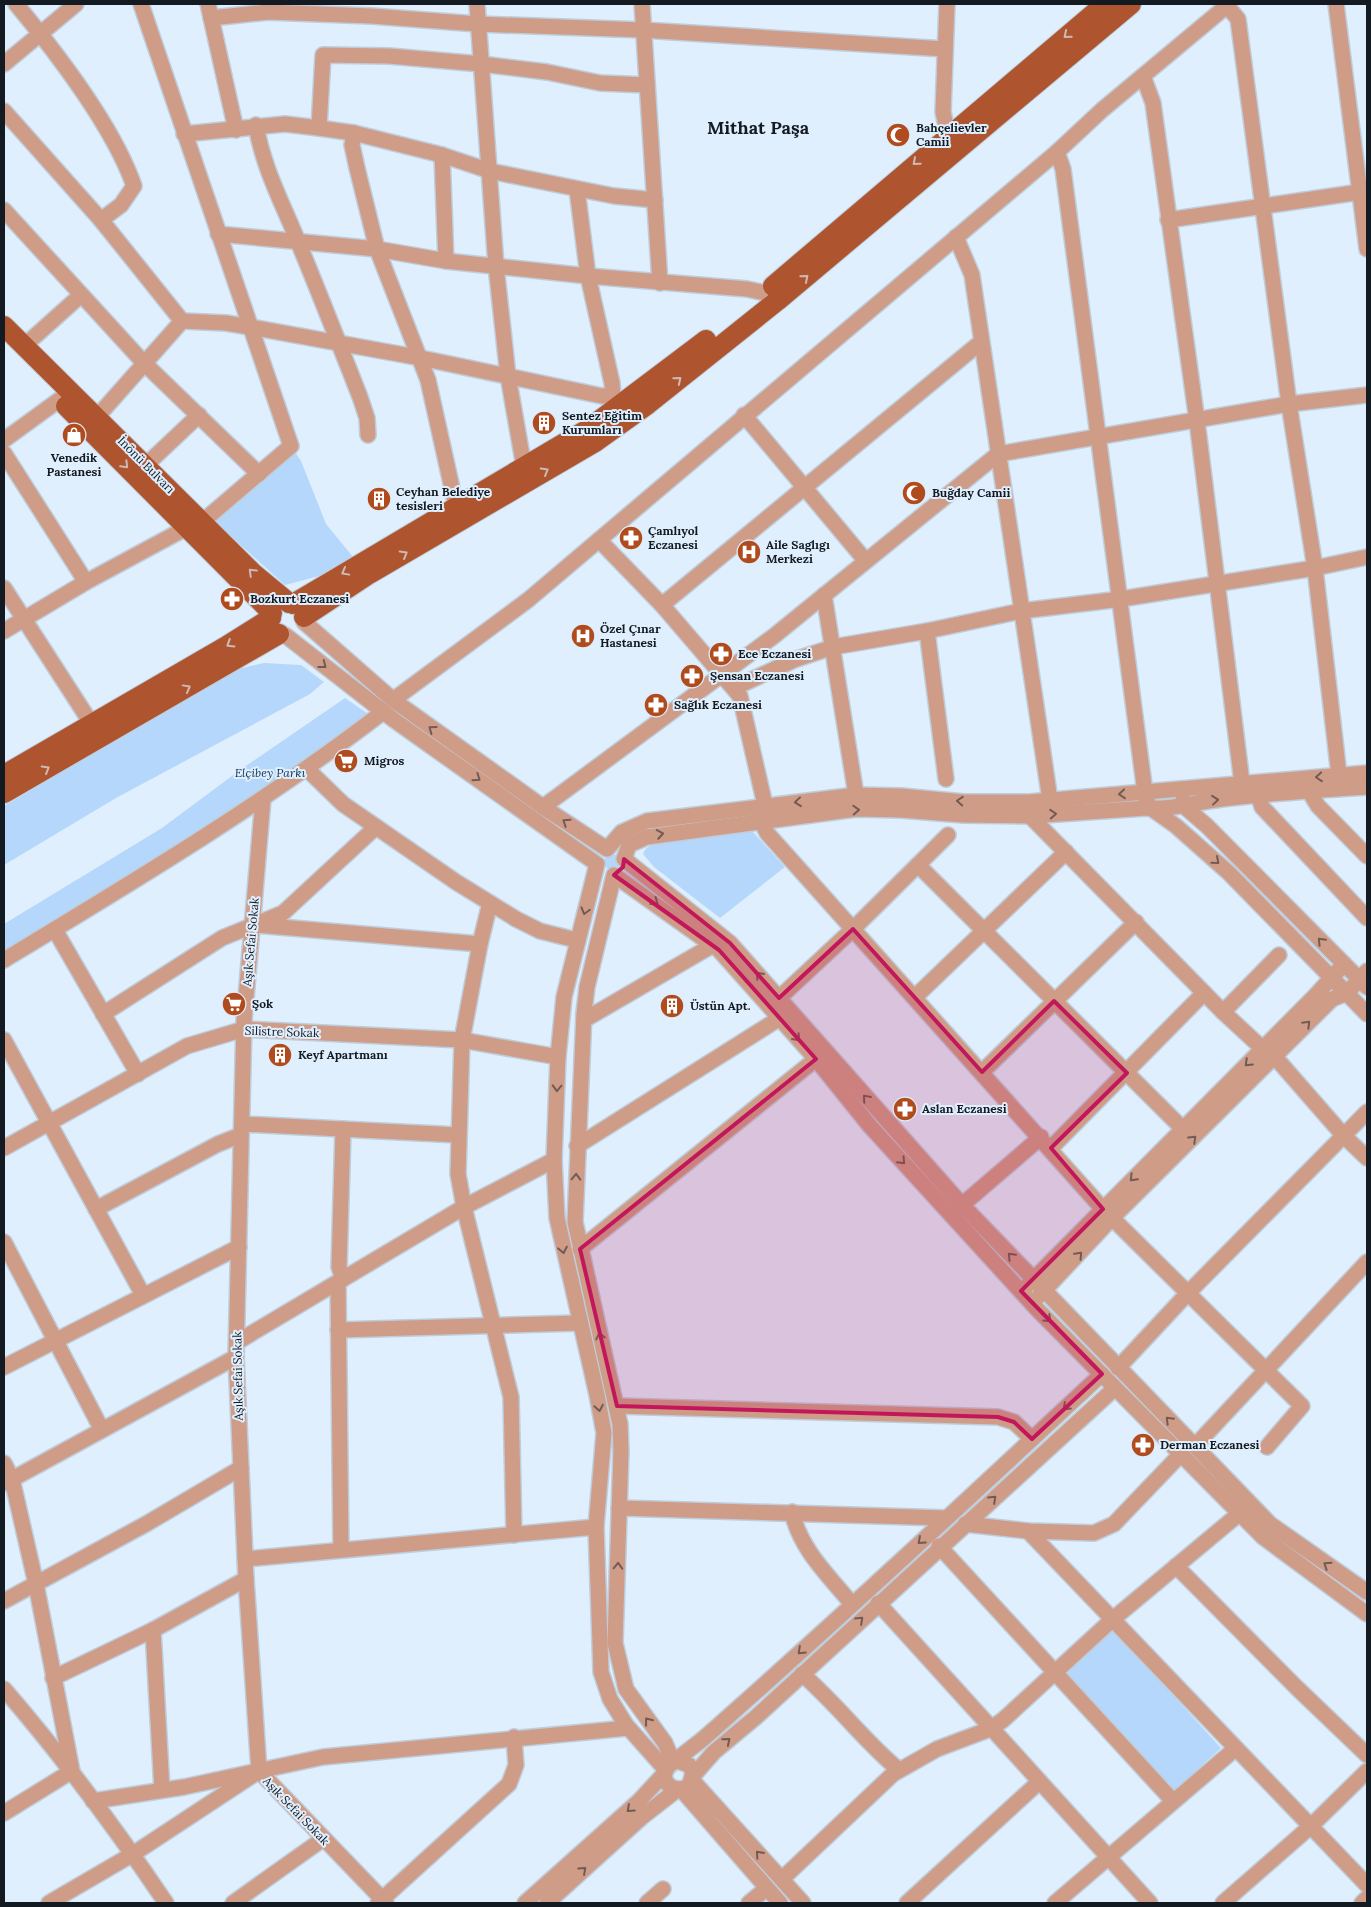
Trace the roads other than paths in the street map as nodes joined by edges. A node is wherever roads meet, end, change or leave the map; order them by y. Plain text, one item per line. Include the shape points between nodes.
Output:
1 (16, 4) edge
2 (76, 4) edge
3 (141, 4) edge
4 (477, 4) edge
5 (642, 4) edge
6 (947, 4) edge
7 (1105, 4) edge
8 (1131, 4) edge
9 (1336, 4) edge
10 (1228, 5) edge
11 (209, 11) edge
12 (478, 24) junction
13 (643, 30) junction
14 (40, 33) junction
15 (945, 49) junction
16 (4, 64) edge
17 (481, 64) junction
18 (1143, 76) junction
19 (647, 85) junction
20 (4, 111) edge
21 (256, 125) junction
22 (319, 128) junction
23 (236, 130) junction
24 (354, 133) junction
25 (184, 134) junction
26 (948, 135) junction
27 (1058, 152) junction
28 (442, 155) junction
29 (490, 171) junction
30 (577, 189) junction
31 (1364, 192) edge
32 (655, 200) junction
33 (1264, 206) junction
34 (4, 210) edge
35 (100, 220) junction
36 (1168, 220) junction
37 (218, 234) junction
38 (956, 237) junction
39 (298, 242) junction
40 (377, 249) junction
41 (1367, 250) edge
42 (446, 261) junction
43 (496, 266) junction
44 (588, 276) junction
45 (660, 283) junction
46 (765, 293) junction
47 (81, 295) junction
48 (182, 321) junction
49 (4, 326) edge
50 (250, 327) junction
51 (981, 342) junction
52 (338, 343) junction
53 (4, 345) edge
54 (24, 346) junction
55 (421, 358) junction
56 (144, 363) junction
57 (508, 376) junction
58 (1367, 394) edge
59 (59, 400) junction
60 (618, 400) junction
61 (1289, 404) junction
62 (198, 415) junction
63 (744, 415) junction
64 (97, 417) junction
65 (1197, 421) junction
66 (368, 435) dead end
67 (1098, 438) junction
68 (4, 440) edge
69 (4, 452) edge
70 (998, 454) junction
71 (146, 466) junction
72 (524, 467) junction
73 (259, 474) junction
74 (803, 487) junction
75 (456, 506) junction
76 (195, 525) junction
77 (599, 540) junction
78 (1367, 557) edge
79 (866, 560) junction
80 (1315, 568) junction
81 (86, 582) junction
82 (1218, 583) junction
83 (4, 588) edge
84 (824, 595) junction
85 (1122, 599) junction
86 (662, 605) junction
87 (1021, 611) junction
88 (287, 618) junction
89 (24, 619) junction
90 (4, 631) edge
91 (927, 631) junction
92 (833, 647) junction
93 (723, 674) junction
94 (734, 688) junction
95 (388, 706) junction
96 (91, 723) junction
97 (307, 769) junction
98 (4, 775) edge
99 (1340, 775) junction
100 (946, 779) dead end
101 (1242, 783) junction
102 (1366, 785) edge
103 (1174, 790) junction
104 (1309, 791) junction
105 (1146, 792) junction
106 (4, 794) edge
107 (856, 795) junction
108 (1258, 795) junction
109 (263, 799) junction
110 (1050, 800) junction
111 (765, 806) junction
112 (543, 807) junction
113 (1185, 807) junction
114 (1152, 809) junction
115 (1030, 816) junction
116 (761, 820) junction
117 (376, 827) junction
118 (948, 835) dead end
119 (607, 849) junction
120 (1066, 852) junction
121 (1367, 856) edge
122 (624, 859) junction
123 (597, 864) junction
124 (918, 865) junction
125 (614, 875) junction
126 (490, 903) junction
127 (1367, 918) edge
128 (1136, 922) junction
129 (252, 925) junction
130 (853, 929) junction
131 (55, 930) junction
132 (985, 932) junction
133 (576, 940) junction
134 (480, 944) junction
135 (713, 945) junction
136 (1279, 955) dead end
137 (4, 960) edge
138 (1344, 964) junction
139 (1330, 977) junction
140 (1365, 979) edge
141 (1204, 993) junction
142 (1347, 993) junction
143 (915, 997) junction
144 (779, 998) junction
145 (1054, 1001) junction
146 (1223, 1012) junction
147 (103, 1014) junction
148 (1367, 1014) edge
149 (780, 1018) junction
150 (584, 1020) junction
151 (244, 1029) junction
152 (4, 1040) edge
153 (462, 1040) junction
154 (1269, 1053) junction
155 (558, 1058) junction
156 (816, 1059) junction
157 (982, 1072) junction
158 (1127, 1073) junction
159 (138, 1074) junction
160 (1367, 1112) edge
161 (50, 1123) junction
162 (1182, 1128) junction
163 (241, 1129) junction
164 (343, 1129) junction
165 (458, 1135) junction
166 (1344, 1136) junction
167 (1046, 1143) junction
168 (577, 1146) junction
169 (4, 1148) edge
170 (1367, 1158) edge
171 (554, 1160) junction
172 (962, 1205) junction
173 (464, 1208) junction
174 (96, 1209) junction
175 (1107, 1213) junction
176 (4, 1242) edge
177 (239, 1247) junction
178 (580, 1249) junction
179 (1367, 1262) edge
180 (1034, 1279) junction
181 (340, 1281) junction
182 (1046, 1290) junction
183 (1022, 1291) junction
184 (1187, 1294) junction
185 (143, 1295) junction
186 (1032, 1302) junction
187 (579, 1323) junction
188 (494, 1327) junction
189 (338, 1330) junction
190 (54, 1342) junction
191 (237, 1349) junction
192 (4, 1367) edge
193 (1118, 1368) junction
194 (1265, 1370) junction
195 (1102, 1374) junction
196 (1115, 1388) junction
197 (617, 1406) junction
198 (102, 1430) junction
199 (1032, 1439) junction
200 (1195, 1446) junction
201 (1267, 1447) dead end
202 (1181, 1454) junction
203 (4, 1463) edge
204 (241, 1468) junction
205 (8, 1482) edge
206 (620, 1508) junction
207 (792, 1512) junction
208 (1240, 1513) junction
209 (946, 1518) junction
210 (965, 1524) junction
211 (596, 1527) junction
212 (1028, 1531) junction
213 (514, 1535) junction
214 (940, 1546) junction
215 (342, 1550) junction
216 (245, 1559) junction
217 (1176, 1566) junction
218 (246, 1579) junction
219 (36, 1584) junction
220 (1367, 1592) edge
221 (4, 1600) edge
222 (878, 1603) junction
223 (852, 1604) junction
224 (1367, 1614) edge
225 (1113, 1619) junction
226 (153, 1630) junction
227 (1054, 1673) junction
228 (802, 1674) junction
229 (54, 1678) junction
230 (6, 1694) edge
231 (628, 1728) junction
232 (990, 1729) junction
233 (514, 1738) junction
234 (1235, 1749) junction
235 (1367, 1755) edge
236 (670, 1767) junction
237 (899, 1770) junction
238 (72, 1771) junction
239 (259, 1771) junction
240 (1367, 1771) edge
241 (1039, 1782) junction
242 (686, 1784) junction
243 (162, 1790) junction
244 (94, 1801) junction
245 (1173, 1801) junction
246 (4, 1813) edge
247 (1311, 1826) junction
248 (324, 1839) junction
249 (133, 1854) junction
250 (1108, 1858) junction
251 (782, 1879) junction
252 (1367, 1885) edge
253 (663, 1889) dead end
254 (761, 1893) dead end
255 (1367, 1898) edge
256 (382, 1902) edge
257 (49, 1903) edge
258 (166, 1903) edge
259 (233, 1903) edge
260 (525, 1903) edge
261 (547, 1903) edge
262 (647, 1903) edge
263 (749, 1903) edge
264 (780, 1903) edge
265 (804, 1903) edge
266 (907, 1903) edge
267 (1055, 1903) edge
268 (1150, 1903) edge
269 (1224, 1903) edge
270 (1362, 1903) edge

1 - 14 street
2 - 14 street
3 - 25 street
4 - 12 street
5 - 13 street
6 - 15 street
7 -> 26 main road
88 -> 8 main road via 595,442 648,404
9 - 31 street
10 - 18 street
10 - 33 street via 1238,19
11 - 12 street via 415,18
11 - 23 street
12 - 13 street
12 - 17 street
13 - 15 street
13 - 19 street
14 - 16 street
14 - 35 street via 99,119 134,186 122,205
15 - 26 street via 943,112
17 - 19 street via 547,72 600,83
17 - 22 street via 388,56 323,55
17 - 29 street
18 - 27 street
18 - 36 street via 1153,103
19 - 32 street
20 - 35 street
21 - 22 street
21 - 23 street
21 - 39 street via 263,160
22 - 24 street
23 - 25 street
24 - 28 street
24 - 40 street via 352,145
25 - 37 street
26 -> 46 main road
27 - 38 street
27 - 67 street via 1063,169
28 - 29 street
28 - 42 street
29 - 30 street
29 - 43 street
30 - 32 street
30 - 44 street
31 - 33 street
31 - 41 street
32 - 45 street
33 - 36 street
33 - 61 street
34 - 47 street
35 - 48 street
36 - 65 street
37 - 39 street
37 - 50 street
38 - 51 street via 972,275
38 - 63 street
39 - 40 street
39 - 52 street
40 - 42 street
40 - 55 street
42 - 43 street
43 - 44 street
43 - 57 street
44 - 45 street
44 - 60 street
45 - 46 street
46 - 60 main road
47 - 54 street
47 - 56 street
48 - 50 street
48 - 56 street
49 - 54 main road, İnönü Bulvarı
50 - 52 street
50 - 73 street via 291,446
51 - 70 street
51 - 74 street
52 - 55 street
52 - 66 street via 367,418
53 - 59 main road, İnönü Bulvarı
54 - 64 main road, İnönü Bulvarı
55 - 57 street
55 - 75 street
56 - 62 street
56 - 64 street
57 - 60 street
57 - 72 street
58 - 61 street
59 - 68 street
59 -> 76 main road, İnönü Bulvarı
60 - 72 main road via 588,428
61 - 65 street
61 - 80 street
62 - 71 street
62 - 73 street
63 - 74 street
63 - 77 street
64 - 71 main road, İnönü Bulvarı
65 - 67 street
65 - 82 street
67 - 70 street
67 - 85 street
69 - 81 street
70 - 79 street
70 - 87 street
71 - 76 main road, İnönü Bulvarı
72 - 75 main road
73 - 76 street
74 - 79 street
74 - 86 street
75 -> 88 main road
76 - 81 street
76 - 88 main road, İnönü Bulvarı
77 - 86 street
77 - 95 street via 528,600
78 - 80 street
79 - 84 street
80 - 82 street
80 - 99 street
81 - 89 street
82 - 85 street
82 - 101 street
83 - 89 street
84 - 92 street
84 - 93 street
85 - 87 street
85 - 105 street
86 - 93 street
87 - 91 street
87 - 110 street
88 -> 95 street
88 - 95 street
88 -> 96 main road via 225,647
106 -> 88 main road
89 - 90 street
89 - 96 street
91 - 92 street
91 - 100 street
92 - 94 street via 794,660
92 - 107 street
93 - 94 street
93 - 112 street
94 - 111 street via 740,696
95 - 97 street
112 -> 95 street
95 -> 123 street
96 - 98 main road
97 - 109 street
97 - 117 street via 343,804
99 -> 101 street
99 - 102 street
101 - 103 street
102 - 104 street
103 - 105 street
103 - 113 street
104 - 108 street
104 - 121 street via 1318,806
105 -> 110 street
105 - 114 street via 1146,800
110 -> 107 street via 964,802
107 -> 111 street
113 -> 108 street via 1200,801
108 - 127 street via 1262,807
109 - 129 street, Aşık Sefai Sokak
109 - 131 street
111 - 119 street via 647,821 622,832
119 -> 112 street
113 - 114 street
138 -> 113 street
115 -> 114 street
114 -> 139 street via 1229,873
116 -> 115 street via 856,809
115 - 120 street
122 -> 116 street via 629,845 647,836
116 - 130 street via 767,833
117 - 126 street
117 - 129 street via 283,913
118 - 124 street
119 - 122 street via 619,851
119 - 123 street via 600,853
120 - 128 street
120 - 132 street
122 - 125 street via 621,870
144 -> 122 street via 730,942
123 - 125 street via 605,874
123 -> 133 street
124 - 130 street
124 - 132 street
125 -> 135 street
125 - 150 street via 587,987
126 - 133 street via 540,931
126 - 134 street
128 - 141 street
128 - 145 street
129 - 134 street
129 - 147 street via 222,938
129 - 151 street, Aşık Sefai Sokak
130 - 143 street
130 - 144 street
131 - 137 street
131 - 147 street
132 - 143 street
132 - 145 street
133 - 155 street via 564,997
134 - 153 street
135 - 149 street
135 - 150 street
136 - 146 street
138 - 139 street
138 - 140 street
139 - 142 street
139 - 154 street
140 - 142 street
141 - 146 street
141 - 158 street
142 - 148 street
154 -> 142 street via 1332,999
143 - 157 street
172 -> 144 street
145 - 157 street
145 - 158 street
146 - 154 street
147 - 159 street
149 -> 156 street
149 - 168 street
150 - 168 street
151 - 153 street, Silistre Sokak
151 - 159 street, Silistre Sokak via 187,1046
151 - 163 street, Aşık Sefai Sokak
152 - 161 street
153 - 155 street, Silistre Sokak
153 - 165 street
154 -> 162 street
154 - 166 street
175 -> 154 street
155 -> 171 street
156 - 178 street
156 -> 183 street via 870,1126
157 - 167 street
158 - 162 street
158 - 167 street
159 - 161 street, Silistre Sokak
160 - 166 street
161 - 169 street, Silistre Sokak
161 - 174 street
162 -> 175 street
163 - 164 street
163 - 174 street
163 - 177 street, Aşık Sefai Sokak
164 - 165 street
164 - 181 street
165 - 173 street via 458,1174
166 - 170 street
166 - 184 street
167 - 172 street
167 - 175 street
178 -> 168 street via 575,1222
171 - 173 street
171 -> 187 street via 556,1218
180 -> 172 street
173 - 181 street
173 - 188 street
174 - 185 street
175 - 180 street
182 -> 175 street
175 - 184 street
176 - 190 street
177 - 185 street
177 - 191 street, Aşık Sefai Sokak
197 -> 178 street
179 - 194 street
180 - 182 street
180 - 183 street
181 - 189 street
181 - 191 street
182 - 186 street
182 - 193 street
183 - 186 street
184 - 193 street
184 - 194 street
185 - 190 street
186 -> 195 street
187 - 188 street
187 -> 211 street via 604,1433
188 - 189 street
188 - 213 street via 511,1396
189 - 215 street
190 - 192 street
190 - 198 street
191 - 198 street
191 - 204 street, Aşık Sefai Sokak
200 -> 193 street
194 - 200 street
194 - 201 street via 1302,1406
195 - 196 street
195 -> 199 street
196 - 202 street
210 -> 196 street
197 - 199 street via 998,1416 1014,1422
197 - 206 street via 621,1451
198 - 205 street
199 - 209 street
220 -> 200 street via 1270,1524
202 - 208 street
202 - 212 street via 1114,1524 1104,1530 1094,1533
203 - 205 street
204 - 216 street, Aşık Sefai Sokak
204 - 219 street
205 - 219 street
206 - 207 street
236 -> 206 street via 665,1743 626,1689 620,1670 615,1643
207 - 209 street
207 - 223 street via 805,1546
208 - 217 street
208 - 224 street via 1264,1537
209 -> 223 street
210 - 212 street
210 - 214 street
211 - 213 street
211 - 231 street via 601,1672 610,1699
212 - 225 street
213 - 215 street
214 - 222 street
214 - 227 street
215 - 216 street
216 - 218 street, Aşık Sefai Sokak
217 - 225 street
217 - 235 street
218 - 226 street
218 - 239 street, Aşık Sefai Sokak
219 - 221 street
219 - 229 street
228 -> 222 street
222 - 232 street
223 -> 236 street
225 - 227 street
225 - 234 street
226 - 229 street
226 - 243 street
227 - 232 street
227 - 245 street
228 - 237 street via 823,1692 874,1749
242 -> 228 street via 714,1752
229 - 238 street
230 - 238 street
231 - 233 street
231 - 236 street
232 - 237 street via 937,1749
232 - 241 street
233 - 239 street via 323,1757
233 - 256 street via 516,1765 509,1784
234 - 245 street
234 - 247 street
236 - 242 street via 670,1786
236 - 242 street via 689,1765
236 -> 260 street via 639,1801
237 - 251 street
238 - 244 street
238 - 246 street
239 - 243 street
239 - 248 street, Aşık Sefai Sokak
239 - 249 street
240 - 247 street
241 - 250 street
241 - 266 street
251 -> 242 street
261 -> 242 street via 642,1816
242 - 264 street
243 - 244 street
244 - 249 street
245 - 250 street
247 - 252 street
247 - 269 street
248 - 256 street, Aşık Sefai Sokak
248 - 259 street
249 - 257 street
249 - 258 street
250 - 267 street
250 - 268 street
251 - 265 street
253 - 262 street
254 - 263 street
255 - 270 street

